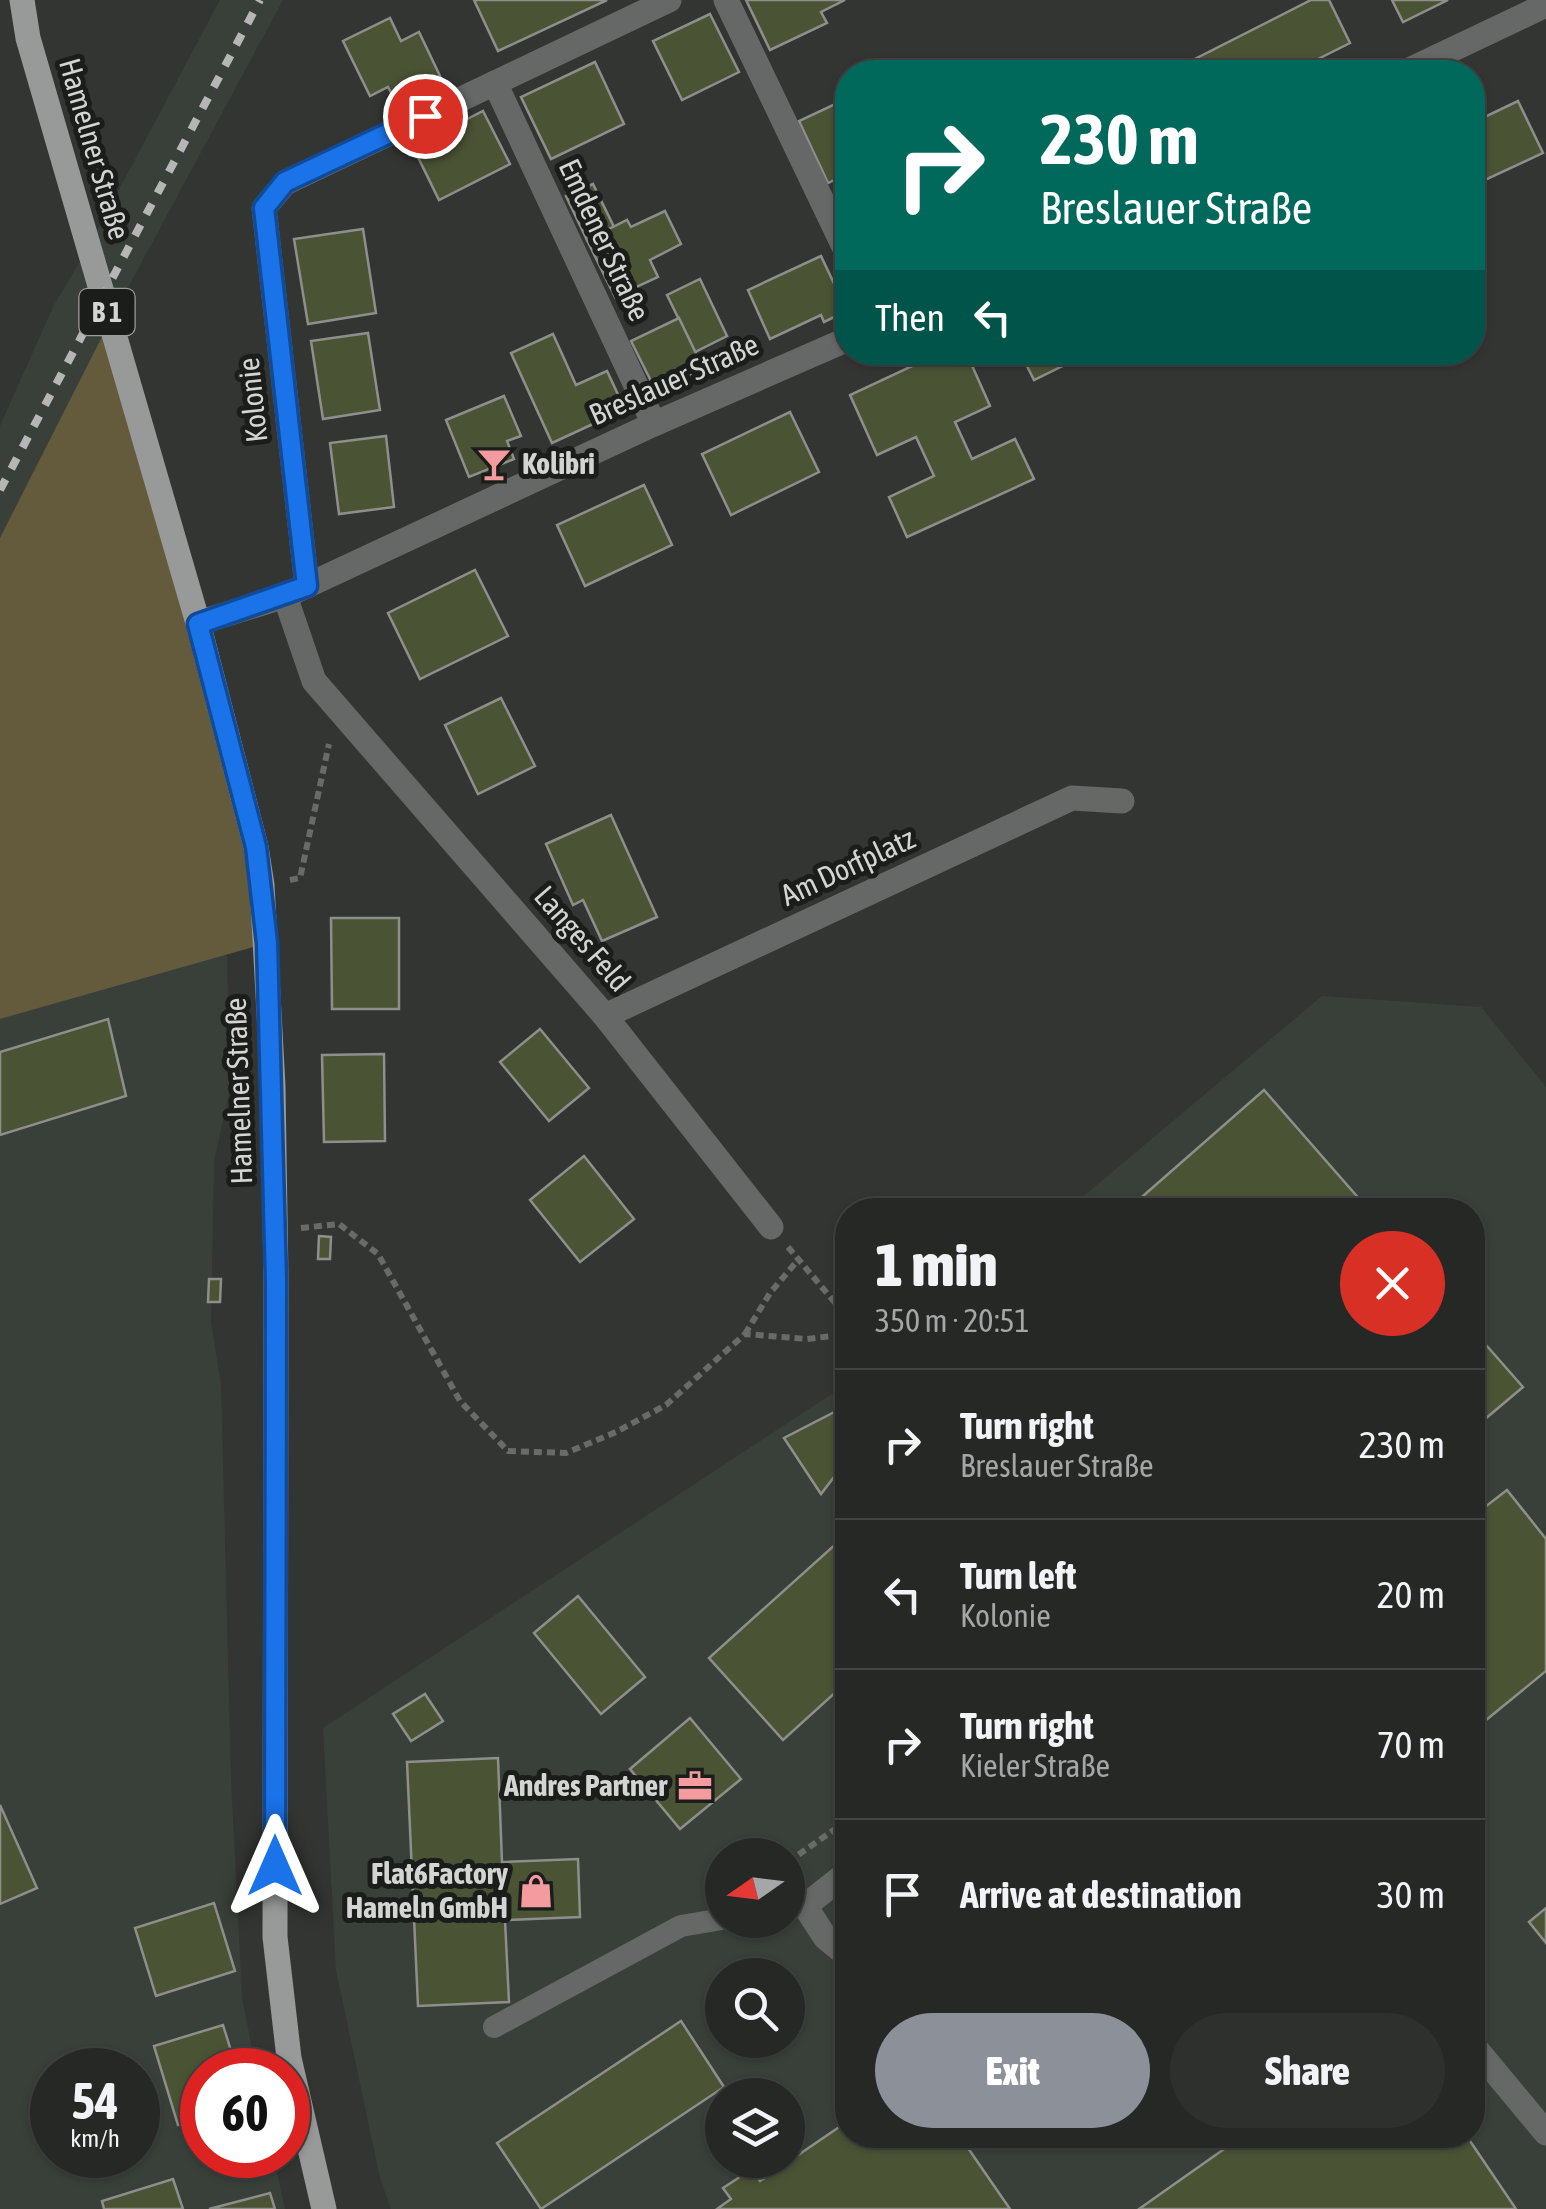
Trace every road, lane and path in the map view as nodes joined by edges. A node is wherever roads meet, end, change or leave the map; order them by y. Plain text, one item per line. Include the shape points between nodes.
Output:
1 (22, 0) edge
2 (670, 0) edge
3 (726, 0) edge
4 (1544, 10) edge
5 (1432, 60) edge
6 (494, 83) junction
7 (835, 229) edge
8 (835, 344) edge
9 (654, 424) junction
10 (296, 591) junction
11 (198, 624) junction
12 (336, 709) junction
13 (1122, 801) dead end
14 (262, 885) junction
15 (605, 1016) junction
16 (771, 1227) joint
17 (275, 1230) junction
18 (798, 1260) junction
19 (835, 1303) edge
20 (745, 1334) junction
21 (835, 1336) edge
22 (835, 1829) edge
23 (805, 1850) edge
24 (835, 1881) edge
25 (805, 1901) edge
26 (805, 1916) edge
27 (705, 1922) edge
28 (835, 1945) edge
29 (494, 2028) dead end
30 (1485, 2060) edge
31 (1546, 2133) edge
32 (324, 2209) edge

1 - 11 main road, Hamelner Straße / B 1
2 - 6 street
3 - 7 street
4 - 5 street
6 - 9 street, Emdener Straße
6 - 10 street, Kolonie via 285,182 264,208
8 - 9 street, Breslauer Straße
9 - 10 street, Breslauer Straße
10 - 11 street, Breslauer Straße
10 - 12 street, Langes Feld via 314,681
11 - 14 main road, Hamelner Straße / B 1
12 - 14 path via 300,878
12 - 15 street, Langes Feld
13 - 15 street, Am Dorfplatz via 1072,798
14 - 17 main road, Hamelner Straße / B 1
15 - 16 street, Langes Feld
16 - 18 path
17 - 20 path via 339,1224 378,1254 460,1400 508,1451 566,1454 616,1432 666,1404
17 - 32 main road, Hamelner Straße / B 1 via 275,1937 289,2058
18 - 19 path
18 - 20 path
20 - 21 path
22 - 23 path
24 - 25 street
26 - 28 street
27 - 29 lane via 681,1926
30 - 31 street

